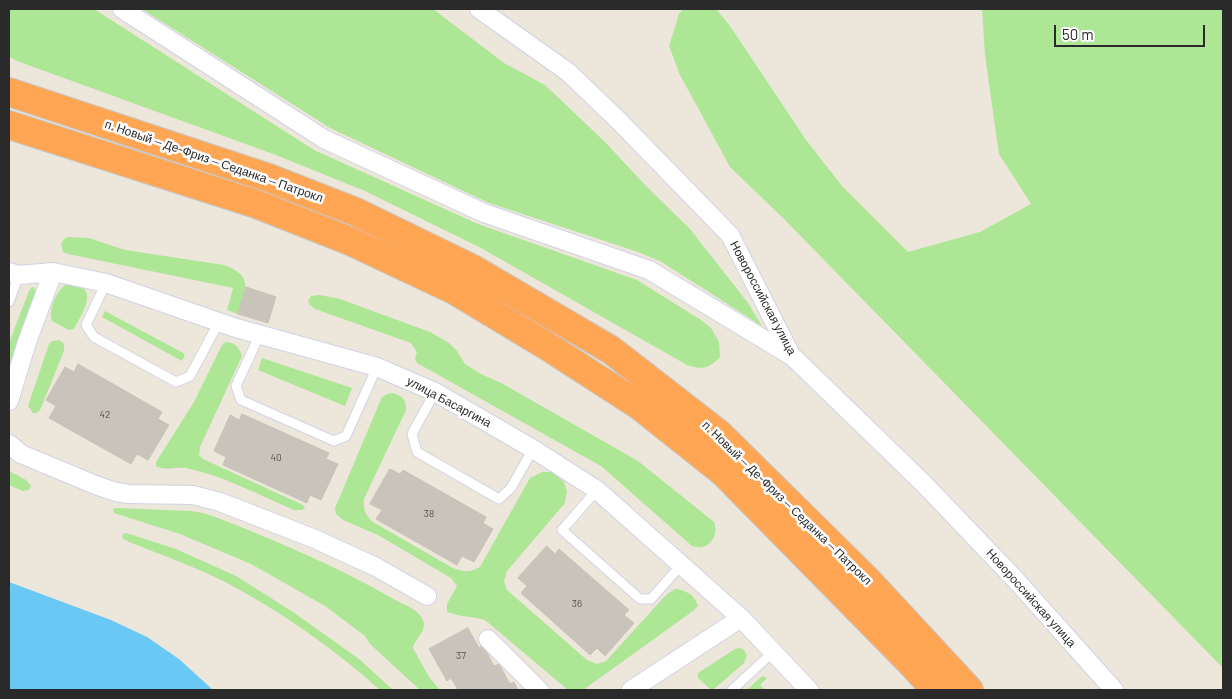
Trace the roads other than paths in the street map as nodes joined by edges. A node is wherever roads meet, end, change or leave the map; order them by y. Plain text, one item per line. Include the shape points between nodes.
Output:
1 (122, 9) edge
2 (479, 9) edge
3 (9, 92) edge
4 (9, 125) edge
5 (53, 272) junction
6 (14, 273) edge
7 (106, 283) junction
8 (9, 302) edge
9 (220, 322) junction
10 (260, 334) junction
11 (791, 355) junction
12 (377, 367) junction
13 (435, 392) junction
14 (9, 401) edge
15 (9, 444) edge
16 (533, 449) junction
17 (598, 490) junction
18 (682, 564) junction
19 (427, 596) dead end
20 (741, 618) junction
21 (488, 639) dead end
22 (774, 651) junction
23 (539, 690) edge
24 (631, 690) edge
25 (732, 690) edge
26 (809, 690) edge
27 (936, 690) edge
28 (969, 690) edge
29 (1114, 690) edge

1 - 11 street via 324,139 484,213 649,270
2 - 11 street, Новороссийская улица via 568,72 730,235
3 - 28 highway, п. Новый — Де-Фриз — Седанка — Патрокл via 269,178 356,212 473,269 611,350 718,433 868,581
4 - 27 highway, п. Новый — Де-Фриз — Седанка — Патрокл via 256,204 350,241 454,290 547,346 640,406 723,472
5 - 6 street, улица Басаргина
5 - 7 street, улица Басаргина
5 - 14 street
6 - 8 lane
7 - 9 street, улица Басаргина
7 - 9 lane via 86,325 94,338 176,382 190,376
9 - 10 street, улица Басаргина
10 - 12 street, улица Басаргина
10 - 12 lane via 236,386 241,400 334,442 346,436
11 - 29 street, Новороссийская улица via 1013,577
12 - 13 street, улица Басаргина
13 - 16 street, улица Басаргина
13 - 16 lane via 412,434 416,452 499,499 511,488
15 - 19 street via 28,458 116,492 193,495 220,502 324,543
16 - 17 street, улица Басаргина
17 - 18 street, улица Басаргина
17 - 18 lane via 562,530 640,599 651,599
18 - 20 street, улица Басаргина
20 - 22 street, улица Басаргина
20 - 24 street
21 - 23 street
22 - 25 lane
22 - 26 street, улица Басаргина

